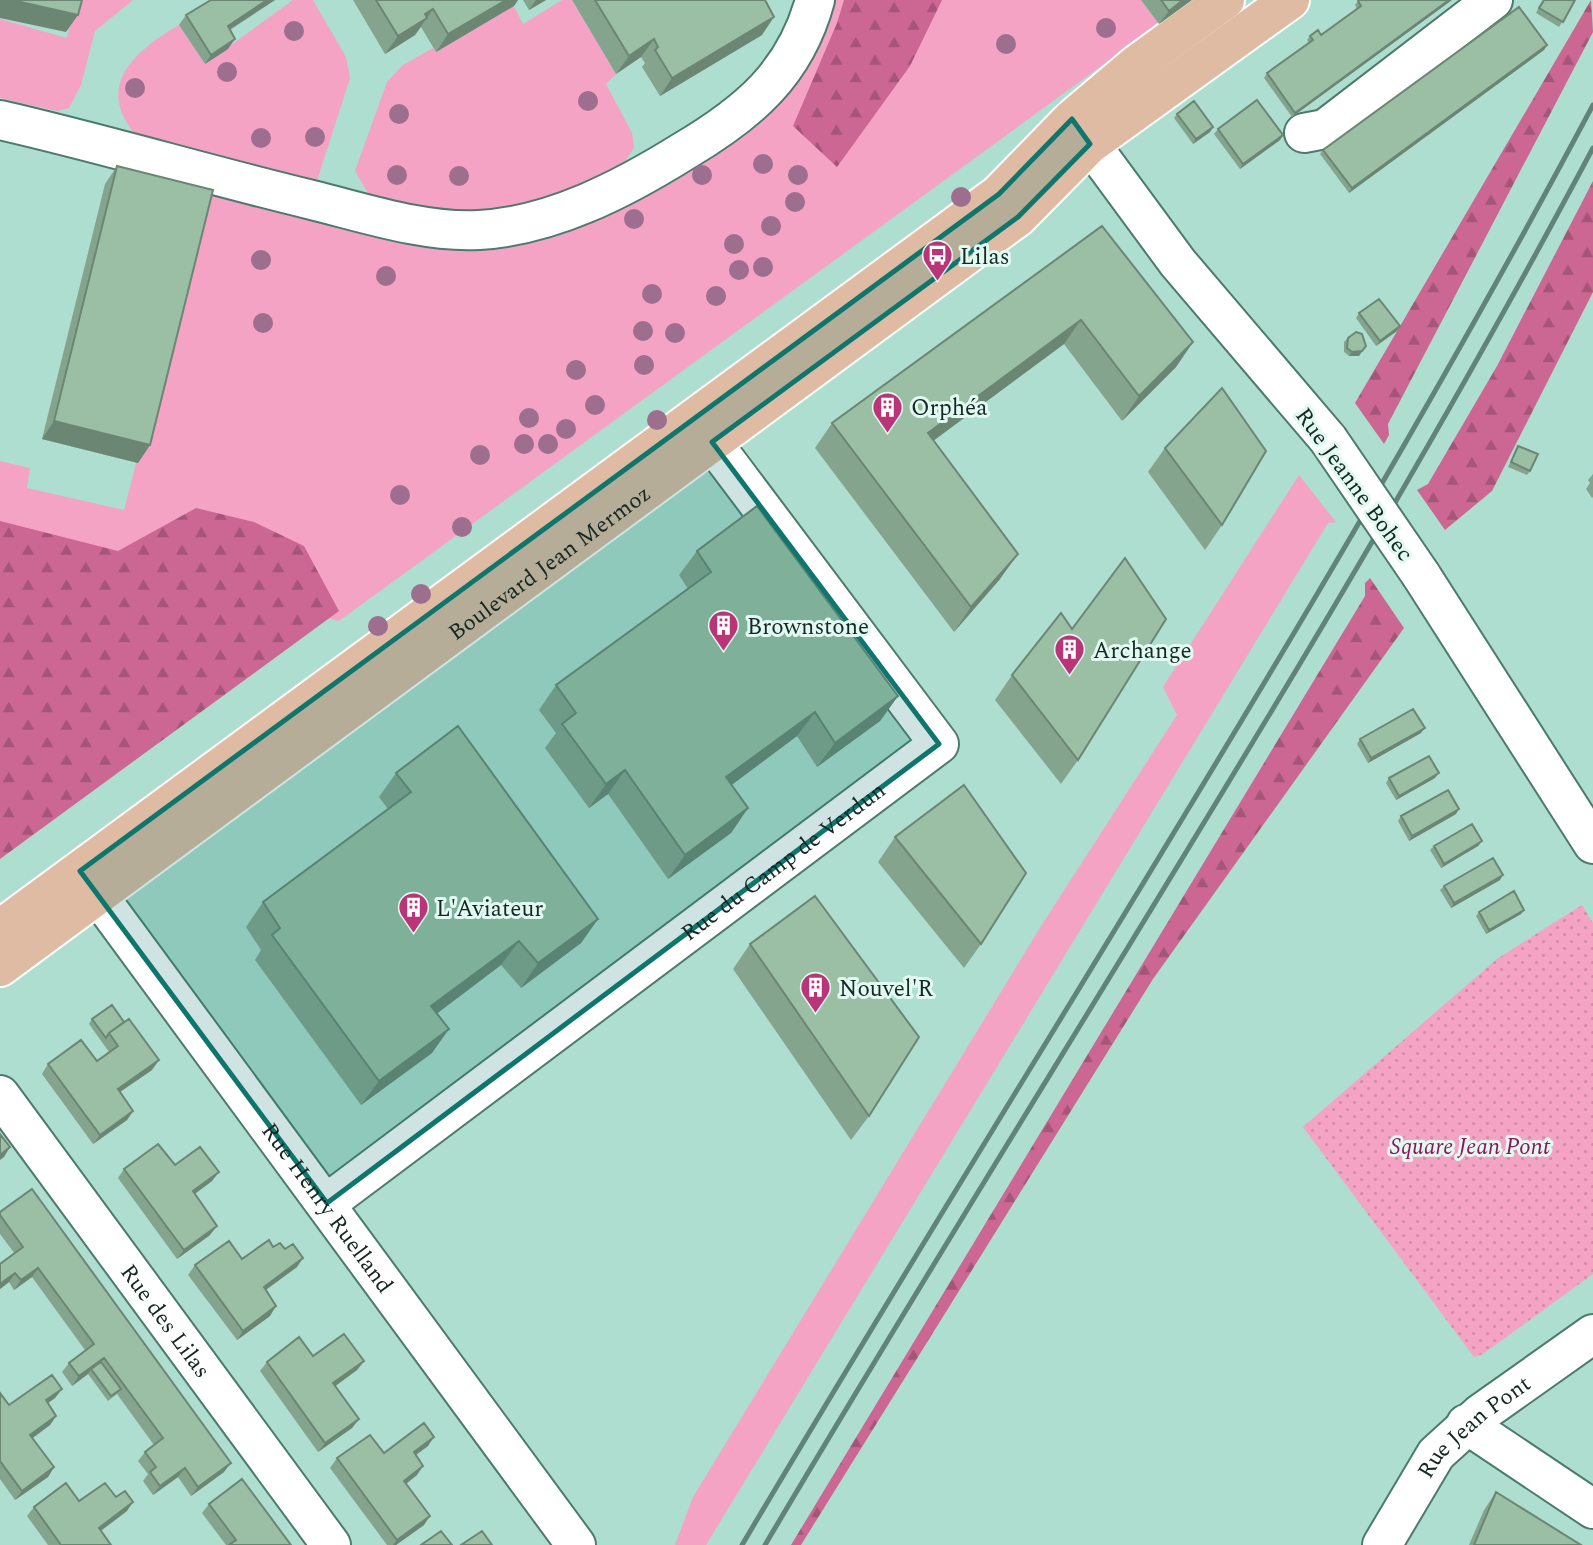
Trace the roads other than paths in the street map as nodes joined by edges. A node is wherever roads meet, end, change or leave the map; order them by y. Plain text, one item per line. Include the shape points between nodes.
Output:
1 (815, 0) edge
2 (1225, 0) edge
3 (1269, 0) edge
4 (1290, 0) edge
5 (1493, 0) edge
6 (1242, 34) junction
7 (0, 120) edge
8 (1081, 132) junction
9 (1304, 133) dead end
10 (712, 442) junction
11 (1593, 844) edge
12 (89, 883) junction
13 (0, 929) edge
14 (0, 967) edge
15 (0, 1095) edge
16 (327, 1203) junction
17 (1593, 1334) edge
18 (1466, 1424) junction
19 (1593, 1508) edge
20 (331, 1545) edge
21 (576, 1545) edge
22 (1382, 1545) edge

1 - 7 street via 794,55 742,113 652,171 596,198 532,222 493,228 453,230 344,208
2 - 8 main road, Boulevard Jean Mermoz via 1137,64
3 - 6 street, Boulevard Jean Mermoz via 1252,12
4 - 6 main road, Boulevard Jean Mermoz
5 - 9 street via 1325,130
6 - 8 main road, Boulevard Jean Mermoz
8 - 10 main road, Boulevard Jean Mermoz via 1018,217
8 - 11 street, Rue Jeanne Bohec, bridge via 1178,263 1328,439
8 - 12 main road, Boulevard Jean Mermoz
10 - 12 main road, Boulevard Jean Mermoz
10 - 16 street, Rue du Camp de Verdun via 939,744
12 - 13 main road, Boulevard Jean Mermoz
12 - 14 main road, Boulevard Jean Mermoz
12 - 16 street, Rue Henry Ruelland
15 - 20 street, Rue des Lilas
16 - 21 street, Rue Henry Ruelland
17 - 18 street, Rue Jean Pont
18 - 19 street
18 - 22 street, Rue Jean Pont via 1436,1454

